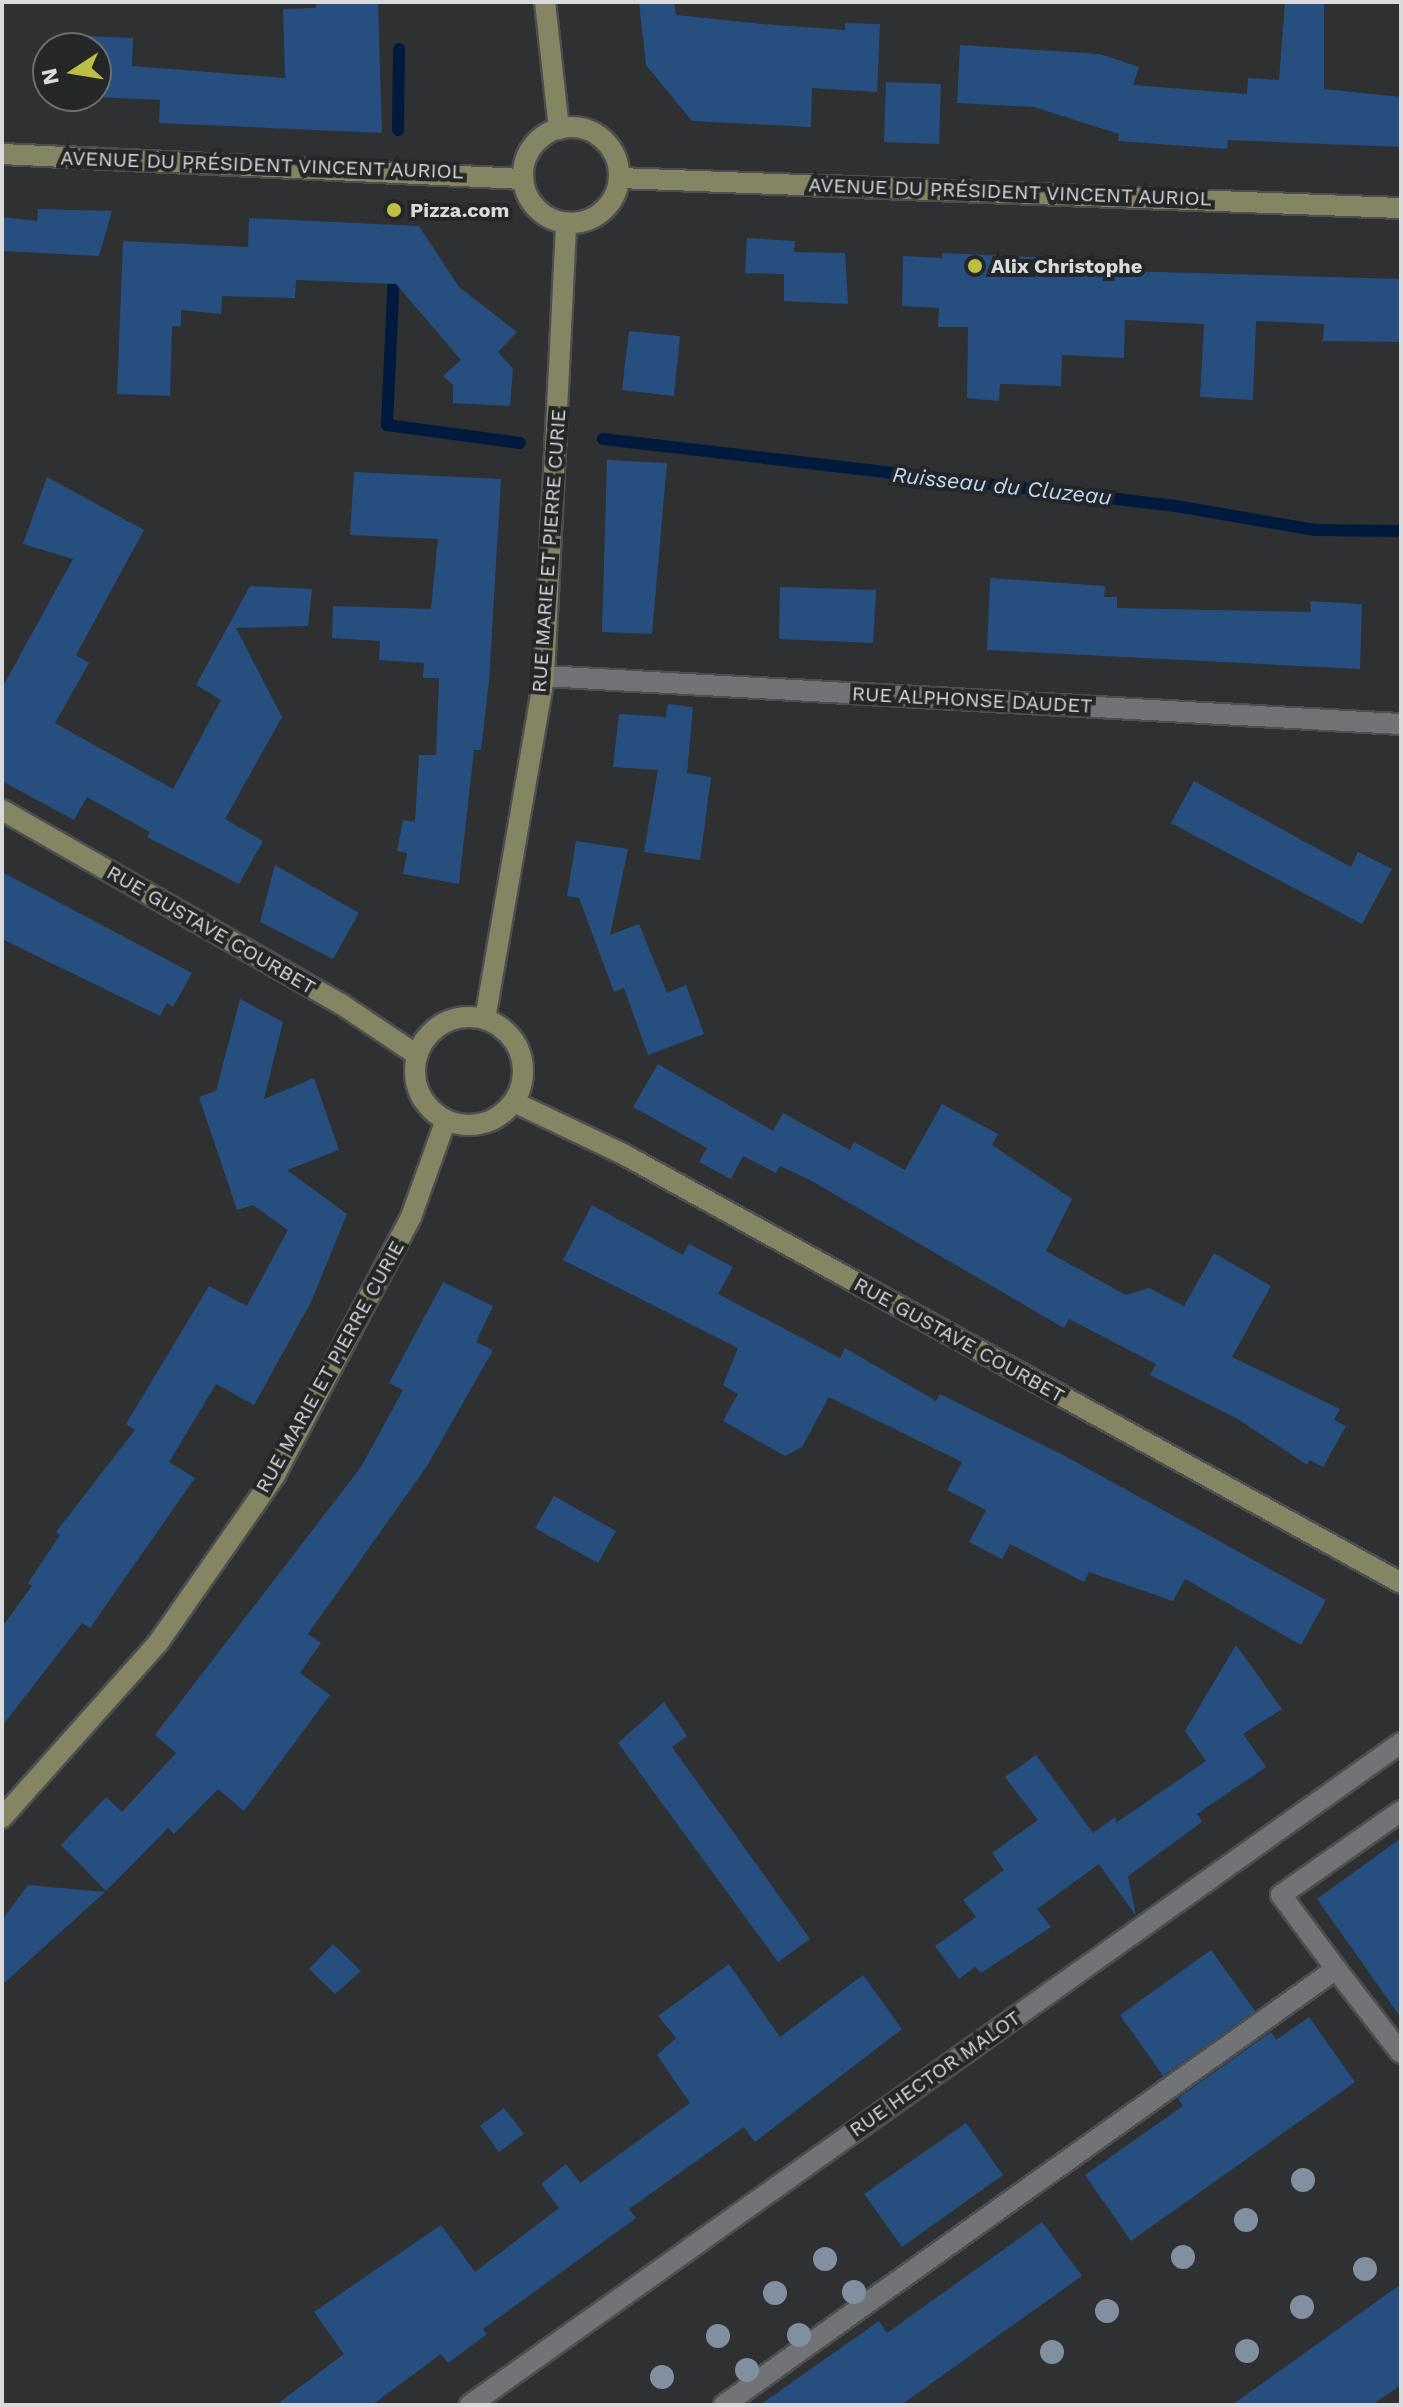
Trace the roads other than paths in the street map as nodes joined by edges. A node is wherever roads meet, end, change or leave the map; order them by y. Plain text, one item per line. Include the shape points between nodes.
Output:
1 (545, 2) edge
2 (559, 129) junction
3 (2, 154) edge
4 (619, 178) junction
5 (523, 179) junction
6 (1401, 208) edge
7 (566, 223) junction
8 (544, 676) junction
9 (1401, 724) edge
10 (2, 810) edge
11 (485, 1019) junction
12 (417, 1055) junction
13 (514, 1102) junction
14 (446, 1120) junction
15 (1401, 1583) edge
16 (1401, 1743) edge
17 (1401, 1811) edge
18 (2, 1818) edge
19 (1336, 1969) junction
20 (1401, 2053) edge
21 (470, 2405) edge
22 (724, 2405) edge

1 - 2 street
2 - 4 street via 589,130 601,138
2 - 5 street via 528,153
3 - 5 street, AVENUE DU PRÉSIDENT VINCENT AURIOL
4 - 6 street, AVENUE DU PRÉSIDENT VINCENT AURIOL
4 - 7 street via 607,206 581,222
5 - 7 street via 532,204
7 - 8 street, RUE MARIE ET PIERRE CURIE
8 - 9 street, RUE ALPHONSE DAUDET
8 - 11 street, RUE MARIE ET PIERRE CURIE
10 - 12 street, RUE GUSTAVE COURBET via 341,1004
11 - 12 street via 468,1016 436,1027
11 - 13 street via 512,1037 520,1053 524,1069
12 - 14 street via 417,1086
13 - 14 street via 491,1121
13 - 15 street, RUE GUSTAVE COURBET via 623,1154
14 - 18 street, RUE MARIE ET PIERRE CURIE via 411,1217 275,1475 158,1643
16 - 21 street, RUE HECTOR MALOT
17 - 19 street via 1281,1895
19 - 20 street
19 - 22 street

